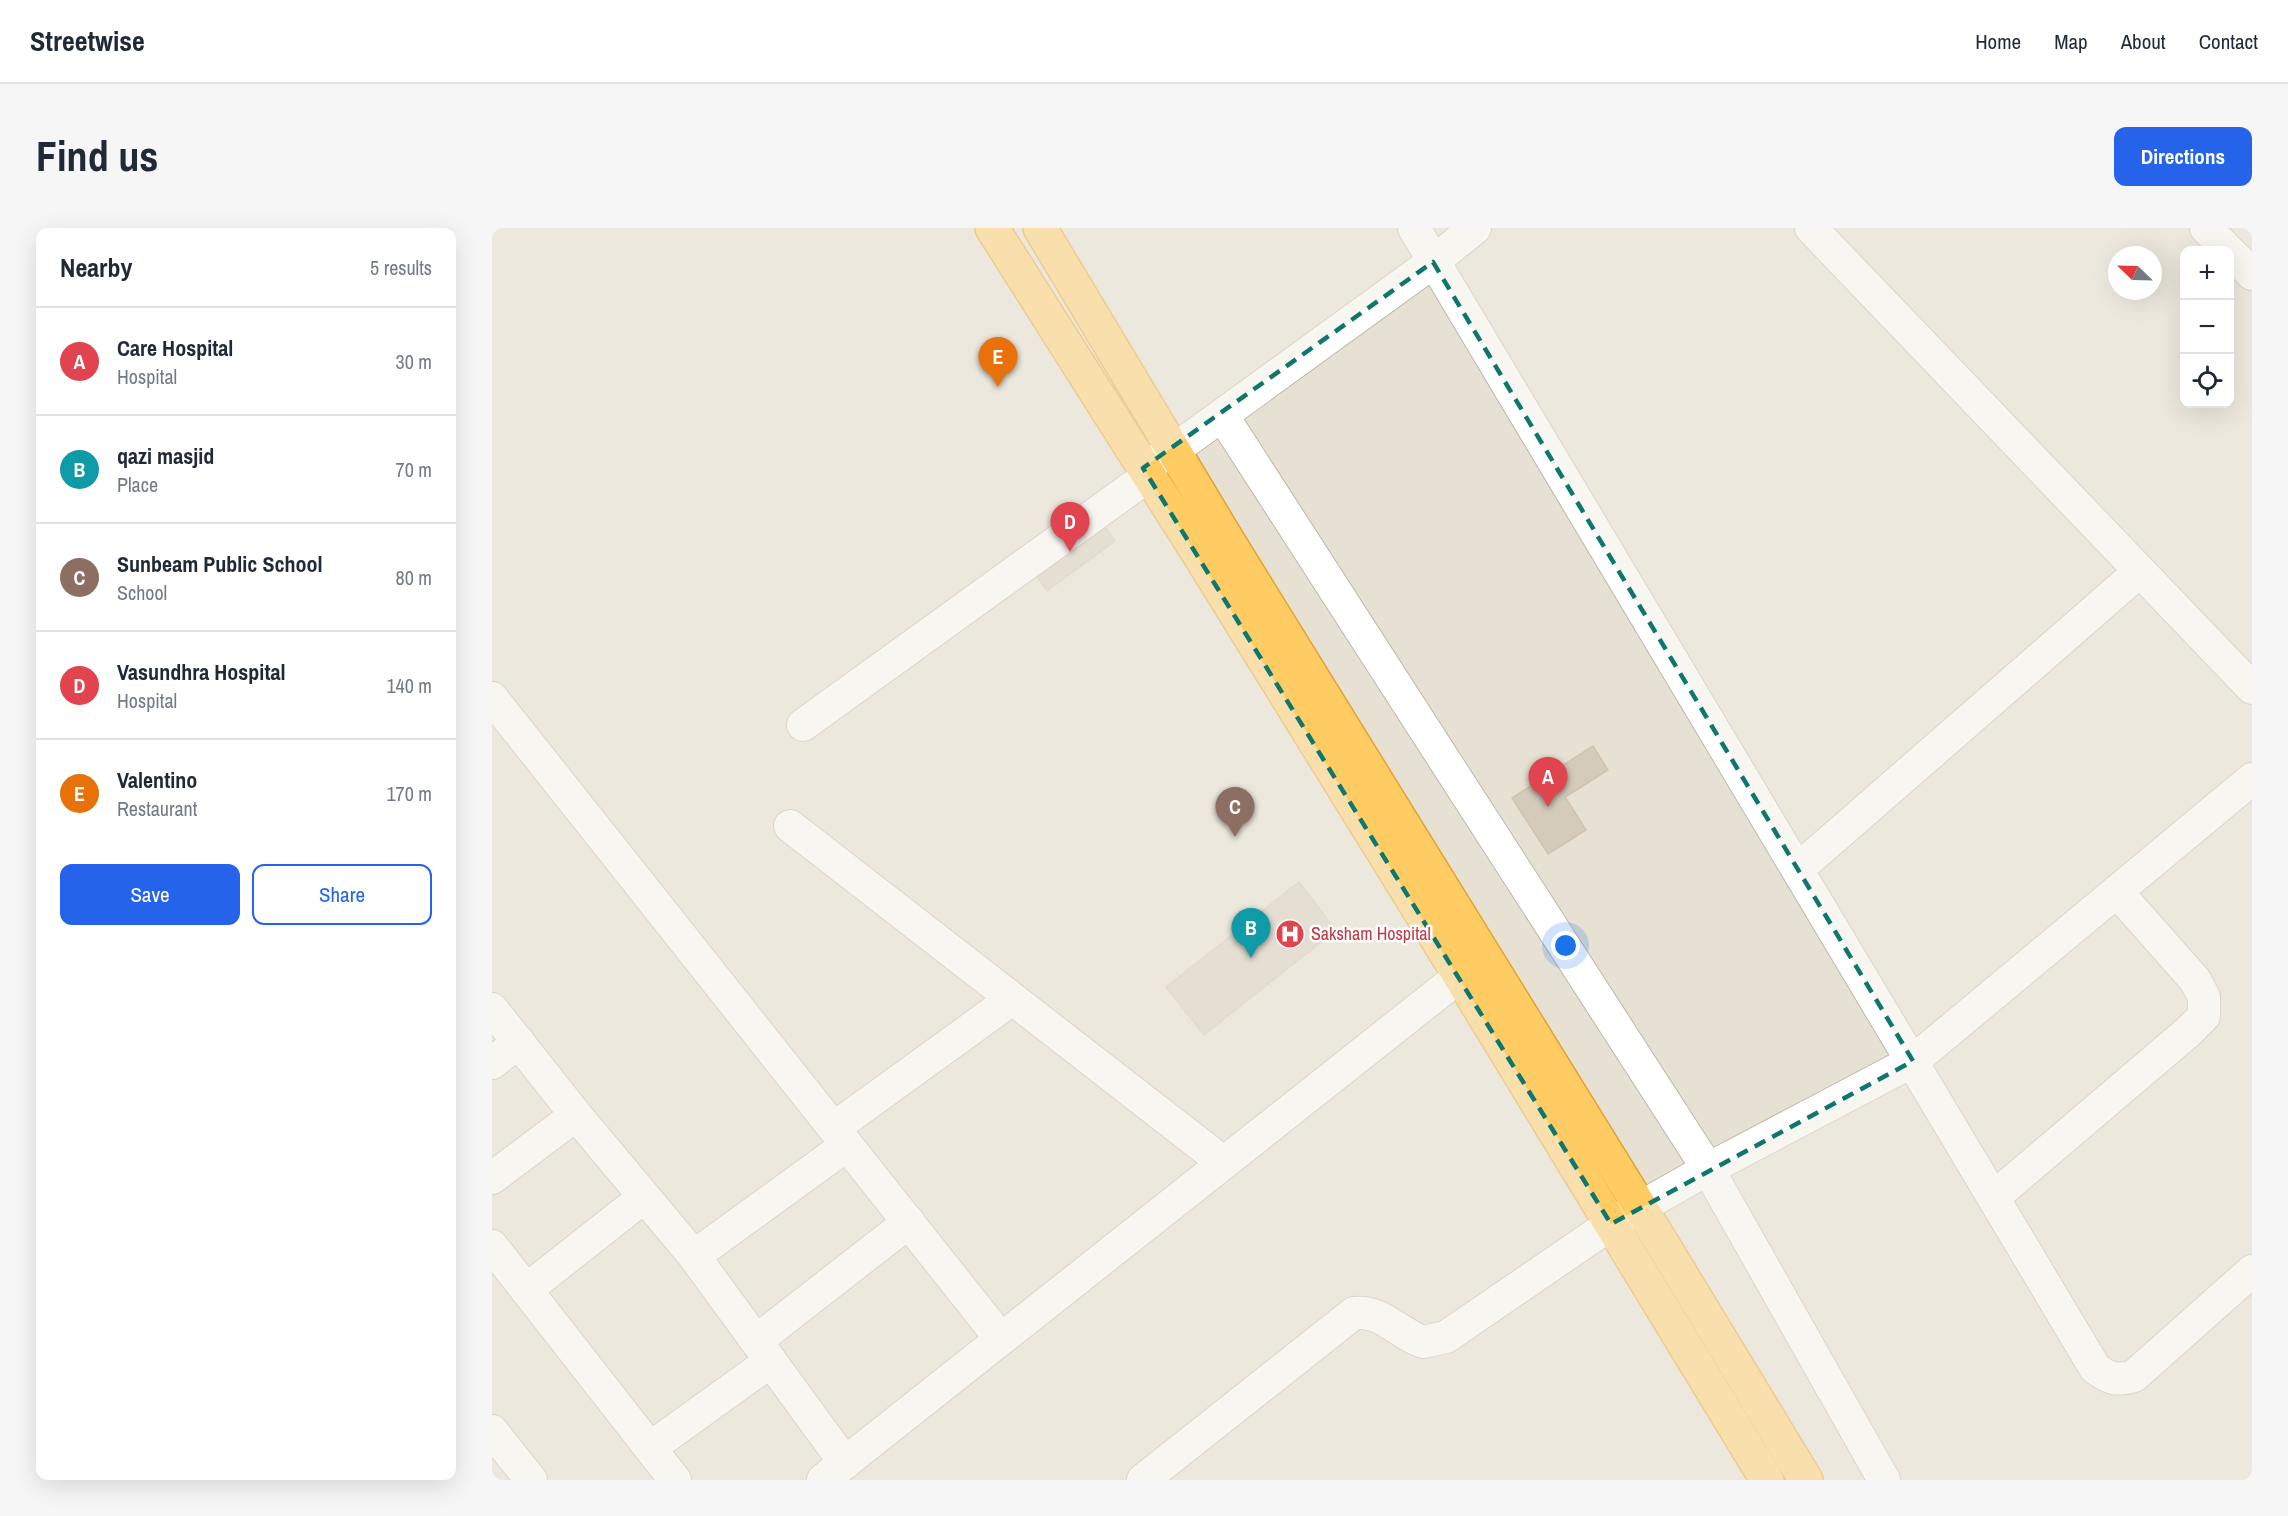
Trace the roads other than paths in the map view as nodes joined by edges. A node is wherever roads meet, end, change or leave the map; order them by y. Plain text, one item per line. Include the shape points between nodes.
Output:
1 (992, 228) edge
2 (1040, 228) edge
3 (1414, 228) edge
4 (1474, 228) edge
5 (1811, 228) edge
6 (2221, 239) edge
7 (1433, 262) junction
8 (2252, 274) edge
9 (1222, 415) junction
10 (1174, 450) junction
11 (1145, 472) junction
12 (2140, 571) junction
13 (2252, 688) edge
14 (492, 698) edge
15 (803, 725) dead end
16 (2252, 779) edge
17 (790, 826) dead end
18 (1798, 869) junction
19 (2118, 893) junction
20 (1461, 976) junction
21 (1012, 999) junction
22 (492, 1009) edge
23 (519, 1042) junction
24 (1913, 1061) junction
25 (492, 1062) edge
26 (576, 1115) junction
27 (840, 1136) junction
28 (1224, 1163) junction
29 (1708, 1169) junction
30 (492, 1178) edge
31 (645, 1197) junction
32 (1994, 1197) junction
33 (1640, 1207) junction
34 (909, 1222) junction
35 (1611, 1224) junction
36 (492, 1246) edge
37 (694, 1256) junction
38 (2252, 1271) edge
39 (526, 1290) junction
40 (1001, 1339) junction
41 (763, 1351) junction
42 (492, 1431) edge
43 (650, 1448) junction
44 (834, 1471) edge
45 (531, 1480) edge
46 (675, 1480) edge
47 (1143, 1480) edge
48 (1767, 1480) edge
49 (1806, 1480) edge
50 (1884, 1480) edge

1 - 11 highway
2 - 10 highway
3 - 7 street
4 - 7 street
5 - 12 street
6 - 8 street
7 - 9 street
7 - 18 street
9 - 10 street
9 - 29 street
10 - 11 street
10 - 33 highway
11 - 15 street
11 - 20 highway
12 - 13 street
12 - 18 street
14 - 27 street
16 - 19 street
17 - 21 street
18 - 24 street
19 - 24 street
19 - 32 street via 2195,980 2204,997 2204,1016
20 - 28 street
20 - 35 highway
21 - 27 street
21 - 28 street
22 - 23 street
23 - 25 street
23 - 26 street
24 - 29 street
24 - 32 street
26 - 30 street
26 - 31 street
27 - 34 street
27 - 37 street
28 - 40 street
29 - 33 street
29 - 50 street
31 - 37 street
31 - 39 street
32 - 38 street via 2095,1368 2119,1381 2134,1376
33 - 35 street
33 - 49 highway
34 - 40 street
34 - 41 street
35 - 47 street via 1434,1342 1412,1338 1379,1316 1354,1313
35 - 48 highway
36 - 39 street
37 - 41 street
39 - 43 street
40 - 44 street
41 - 43 street
41 - 44 street
42 - 45 street
43 - 46 street

